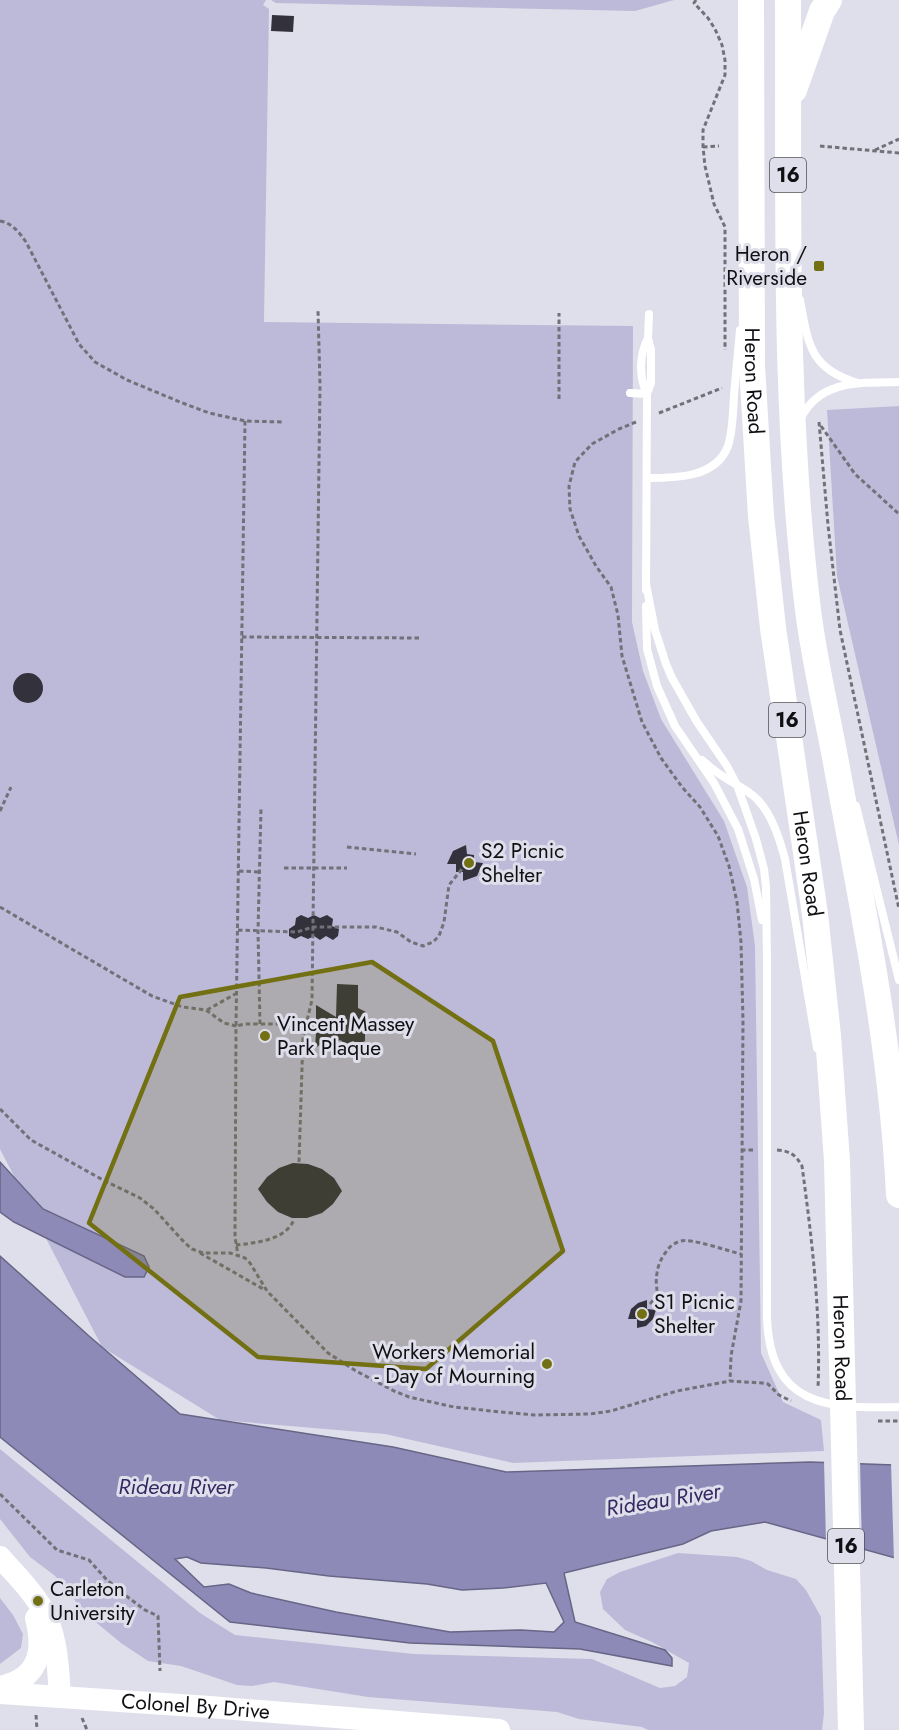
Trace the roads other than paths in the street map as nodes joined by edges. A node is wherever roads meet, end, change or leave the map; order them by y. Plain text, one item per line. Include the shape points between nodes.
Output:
1 (733, 0) edge
2 (751, 0) edge
3 (788, 0) edge
4 (829, 0) edge
5 (750, 49) junction
6 (787, 107) junction
7 (751, 210) junction
8 (789, 243) junction
9 (743, 302) dead end
10 (649, 314) dead end
11 (741, 325) dead end
12 (899, 382) edge
13 (858, 383) junction
14 (630, 393) dead end
15 (647, 394) junction
16 (792, 438) junction
17 (647, 478) junction
18 (646, 584) junction
19 (833, 750) junction
20 (693, 752) junction
21 (737, 785) junction
22 (849, 790) dead end
23 (854, 800) dead end
24 (767, 944) junction
25 (899, 980) edge
26 (819, 1058) dead end
27 (821, 1069) dead end
28 (837, 1161) junction
29 (899, 1195) edge
30 (899, 1407) edge
31 (0, 1557) edge
32 (19, 1578) junction
33 (0, 1687) edge
34 (0, 1693) edge
35 (60, 1696) junction
36 (499, 1730) edge
37 (851, 1730) edge

1 - 5 main road
2 - 5 main road, Heron Road / 16
3 - 6 main road, Heron Road / 16
4 - 6 main road
5 - 7 main road, Heron Road / 16
6 - 8 main road, Heron Road / 16
7 - 9 lane
7 - 28 main road, Heron Road / 16 via 753,401 761,516 773,628 815,914
8 - 13 lane via 811,346 829,370
8 - 16 main road, Heron Road / 16
10 - 15 lane via 651,382
11 - 17 lane via 732,424 723,455 710,467 690,476
12 - 13 lane
13 - 16 lane via 826,391 810,404
14 - 15 lane
15 - 17 lane
16 - 19 main road, Heron Road / 16 via 814,656
17 - 18 lane
18 - 20 lane via 646,640 652,670 670,715
18 - 21 lane via 655,630 672,678
19 - 22 lane
19 - 29 main road, Heron Road / 16 via 886,1055
20 - 21 lane
20 - 24 lane via 738,829 754,879
21 - 24 lane via 764,870
21 - 26 lane via 765,809 782,846
23 - 25 lane
24 - 30 lane via 770,1346 787,1383 805,1396 837,1406
27 - 28 lane
28 - 37 main road, Heron Road / 16
31 - 32 main road
32 - 33 main road via 36,1618 39,1653 25,1677
32 - 35 main road via 50,1626
34 - 35 main road, Colonel By Drive
35 - 36 main road, Colonel By Drive

